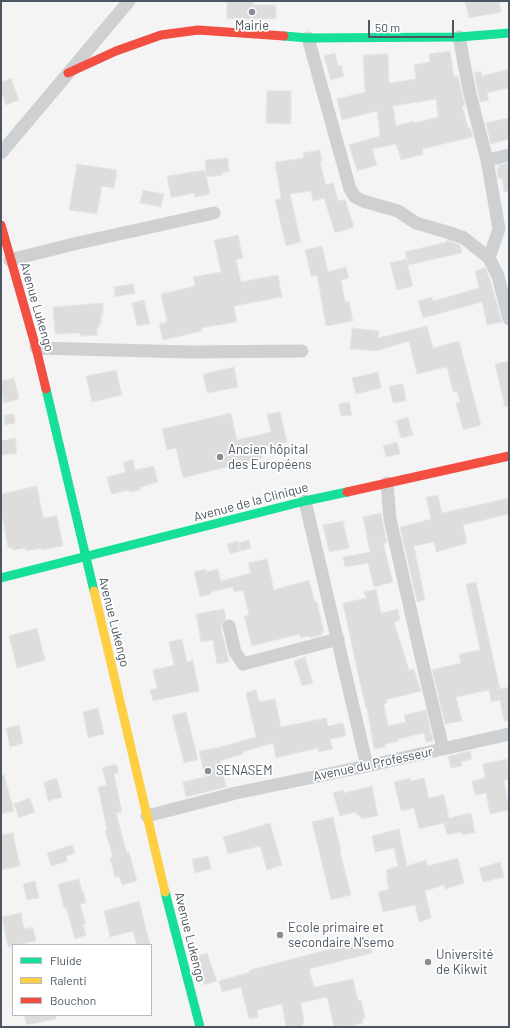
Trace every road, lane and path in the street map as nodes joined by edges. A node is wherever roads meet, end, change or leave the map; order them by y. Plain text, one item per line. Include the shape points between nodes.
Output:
1 (129, 1) edge
2 (509, 33) edge
3 (459, 37) junction
4 (308, 38) junction
5 (68, 73) junction
6 (1, 153) edge
7 (509, 155) edge
8 (487, 160) junction
9 (214, 213) dead end
10 (1, 225) edge
11 (489, 258) junction
12 (10, 260) junction
13 (509, 319) edge
14 (36, 348) junction
15 (302, 351) dead end
16 (509, 456) edge
17 (387, 483) junction
18 (305, 501) junction
19 (85, 557) junction
20 (1, 578) edge
21 (229, 626) dead end
22 (338, 640) junction
23 (509, 734) edge
24 (443, 749) junction
25 (366, 766) junction
26 (147, 816) junction
27 (200, 1027) edge

1 - 5 street
2 - 3 street
3 - 4 street
3 - 8 street
4 - 5 street via 198,30 161,35 116,51
4 - 11 street via 350,189 355,197 363,202 398,211 416,223 464,238
5 - 6 street
7 - 8 street
8 - 11 street via 499,229
9 - 12 street
10 - 12 street, Avenue Lukengo
11 - 13 street via 498,276
12 - 14 street, Avenue Lukengo
14 - 15 street via 190,352
14 - 19 street, Avenue Lukengo
16 - 17 street, Avenue de la Clinique
17 - 18 street, Avenue de la Clinique
17 - 24 street via 390,519
18 - 19 street, Avenue de la Clinique
18 - 22 street
19 - 20 street, Avenue de la Clinique
19 - 26 street, Avenue Lukengo
21 - 22 street via 235,652 243,664
22 - 25 street
23 - 24 street, Avenue du Professeur
24 - 25 street, Avenue du Professeur
25 - 26 street, Avenue du Professeur via 236,792
26 - 27 street, Avenue Lukengo

